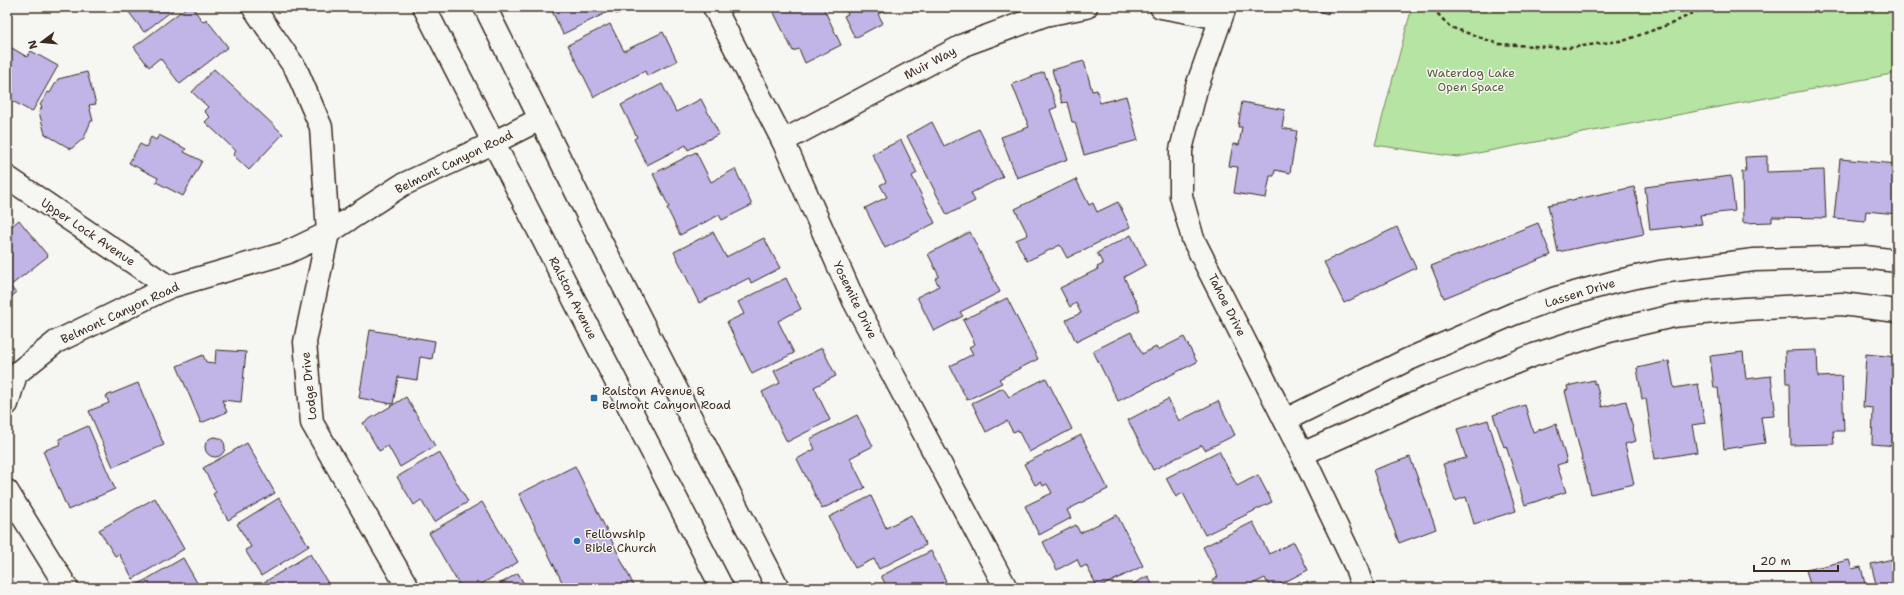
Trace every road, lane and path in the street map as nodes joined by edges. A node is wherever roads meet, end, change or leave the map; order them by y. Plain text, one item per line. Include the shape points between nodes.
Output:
1 (252, 7) edge
2 (424, 7) edge
3 (485, 7) edge
4 (714, 7) edge
5 (1086, 7) edge
6 (1161, 7) edge
7 (1439, 7) edge
8 (1705, 7) edge
9 (1222, 12) edge
10 (540, 119) junction
11 (783, 141) junction
12 (493, 143) junction
13 (7, 177) edge
14 (328, 233) junction
15 (1897, 261) edge
16 (169, 287) junction
17 (1897, 311) edge
18 (7, 404) edge
19 (1286, 420) junction
20 (1302, 454) junction
21 (7, 491) edge
22 (67, 588) edge
23 (408, 588) edge
24 (722, 588) edge
25 (778, 588) edge
26 (1006, 588) edge
27 (1363, 588) edge

1 - 14 street via 296,69 321,127
2 - 12 street, Ralston Avenue
3 - 10 street
4 - 11 street, Yosemite Drive
5 - 11 street, Muir Way via 1045,15 966,44
6 - 9 street
7 - 8 path via 1437,13 1450,27 1499,44 1568,48 1626,40 1673,23
9 - 19 street, Tahoe Drive via 1196,88 1181,150 1181,196 1193,239
10 - 12 street, Belmont Canyon Road
10 - 25 street
11 - 26 street, Yosemite Drive via 854,301
12 - 14 street, Belmont Canyon Road via 402,185
12 - 24 street, Ralston Avenue
13 - 16 street, Upper Lock Avenue
14 - 16 street, Belmont Canyon Road via 286,252
14 - 23 street, Lodge Drive via 305,342 312,423
15 - 19 street, Lassen Drive via 1866,257 1754,260 1660,272 1618,281 1556,298 1513,314 1407,360
16 - 18 street, Belmont Canyon Road via 56,342 16,374
17 - 20 street via 1842,304 1681,315 1637,324 1534,355 1434,395
19 - 20 street, Tahoe Drive
20 - 27 street, Tahoe Drive via 1355,565
21 - 22 street

